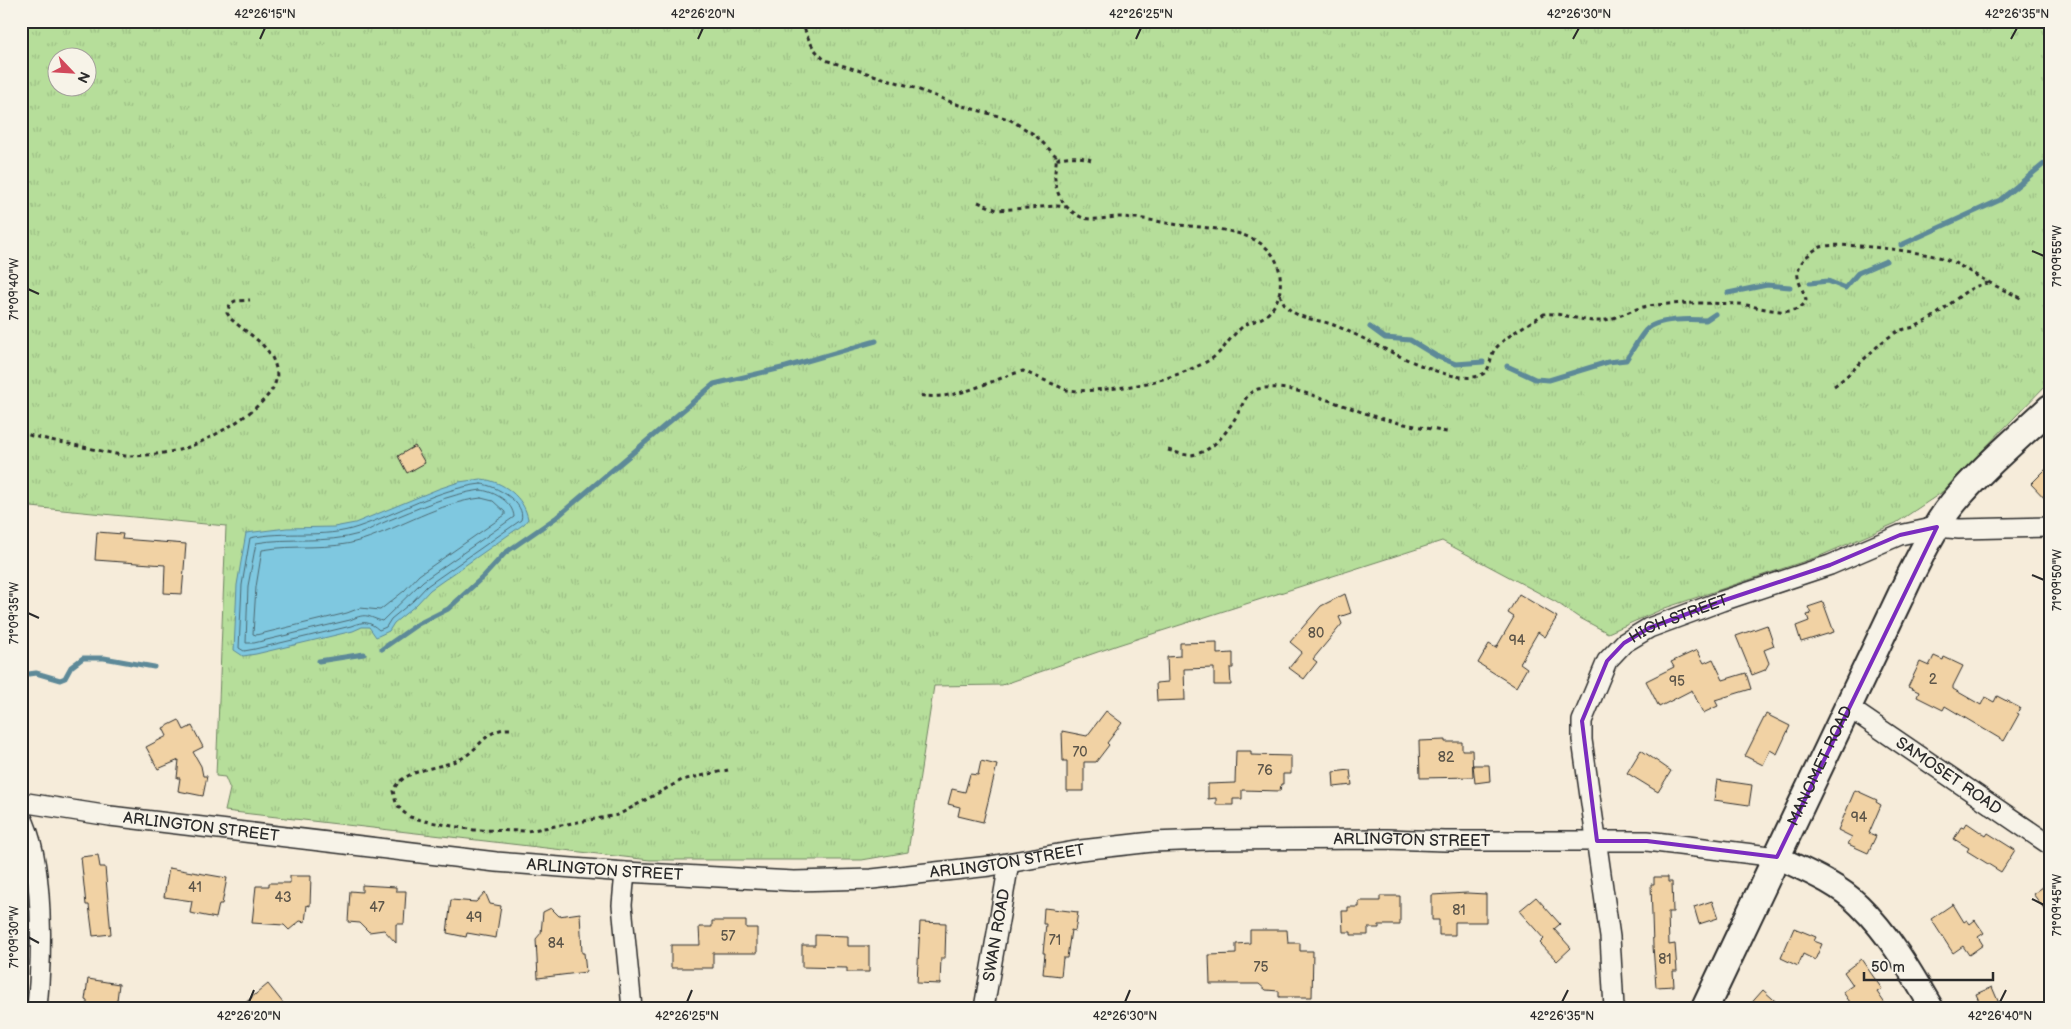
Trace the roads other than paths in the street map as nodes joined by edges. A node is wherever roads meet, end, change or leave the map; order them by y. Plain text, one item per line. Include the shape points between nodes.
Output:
1 (2050, 408) edge
2 (1936, 527) junction
3 (2050, 527) edge
4 (1848, 707) junction
5 (21, 802) edge
6 (21, 816) edge
7 (1597, 841) junction
8 (2050, 845) edge
9 (1777, 857) junction
10 (1009, 863) junction
11 (625, 872) junction
12 (38, 1008) edge
13 (632, 1008) edge
14 (984, 1008) edge
15 (1614, 1008) edge
16 (1705, 1008) edge
17 (1932, 1008) edge

1 - 2 main road via 1990,464
2 - 3 street, HIGH STREET
2 - 4 main road, MANOMET ROAD
2 - 7 street, HIGH STREET via 1900,534 1830,565 1650,628 1624,643 1607,660 1582,721
4 - 8 street, SAMOSET ROAD
4 - 9 main road, MANOMET ROAD
5 - 11 street, ARLINGTON STREET via 110,816 496,862
6 - 12 street via 34,854 39,904 42,964
7 - 9 street, ARLINGTON STREET via 1647,841
7 - 10 street, ARLINGTON STREET via 1192,840 1081,850
7 - 15 street, HIGH STREET via 1610,936
9 - 16 main road, MANOMET ROAD
9 - 17 street, ARLINGTON STREET via 1823,880 1858,904 1903,958
10 - 11 street, ARLINGTON STREET via 872,880 794,881
10 - 14 street, SWAN ROAD
11 - 13 street via 622,905

